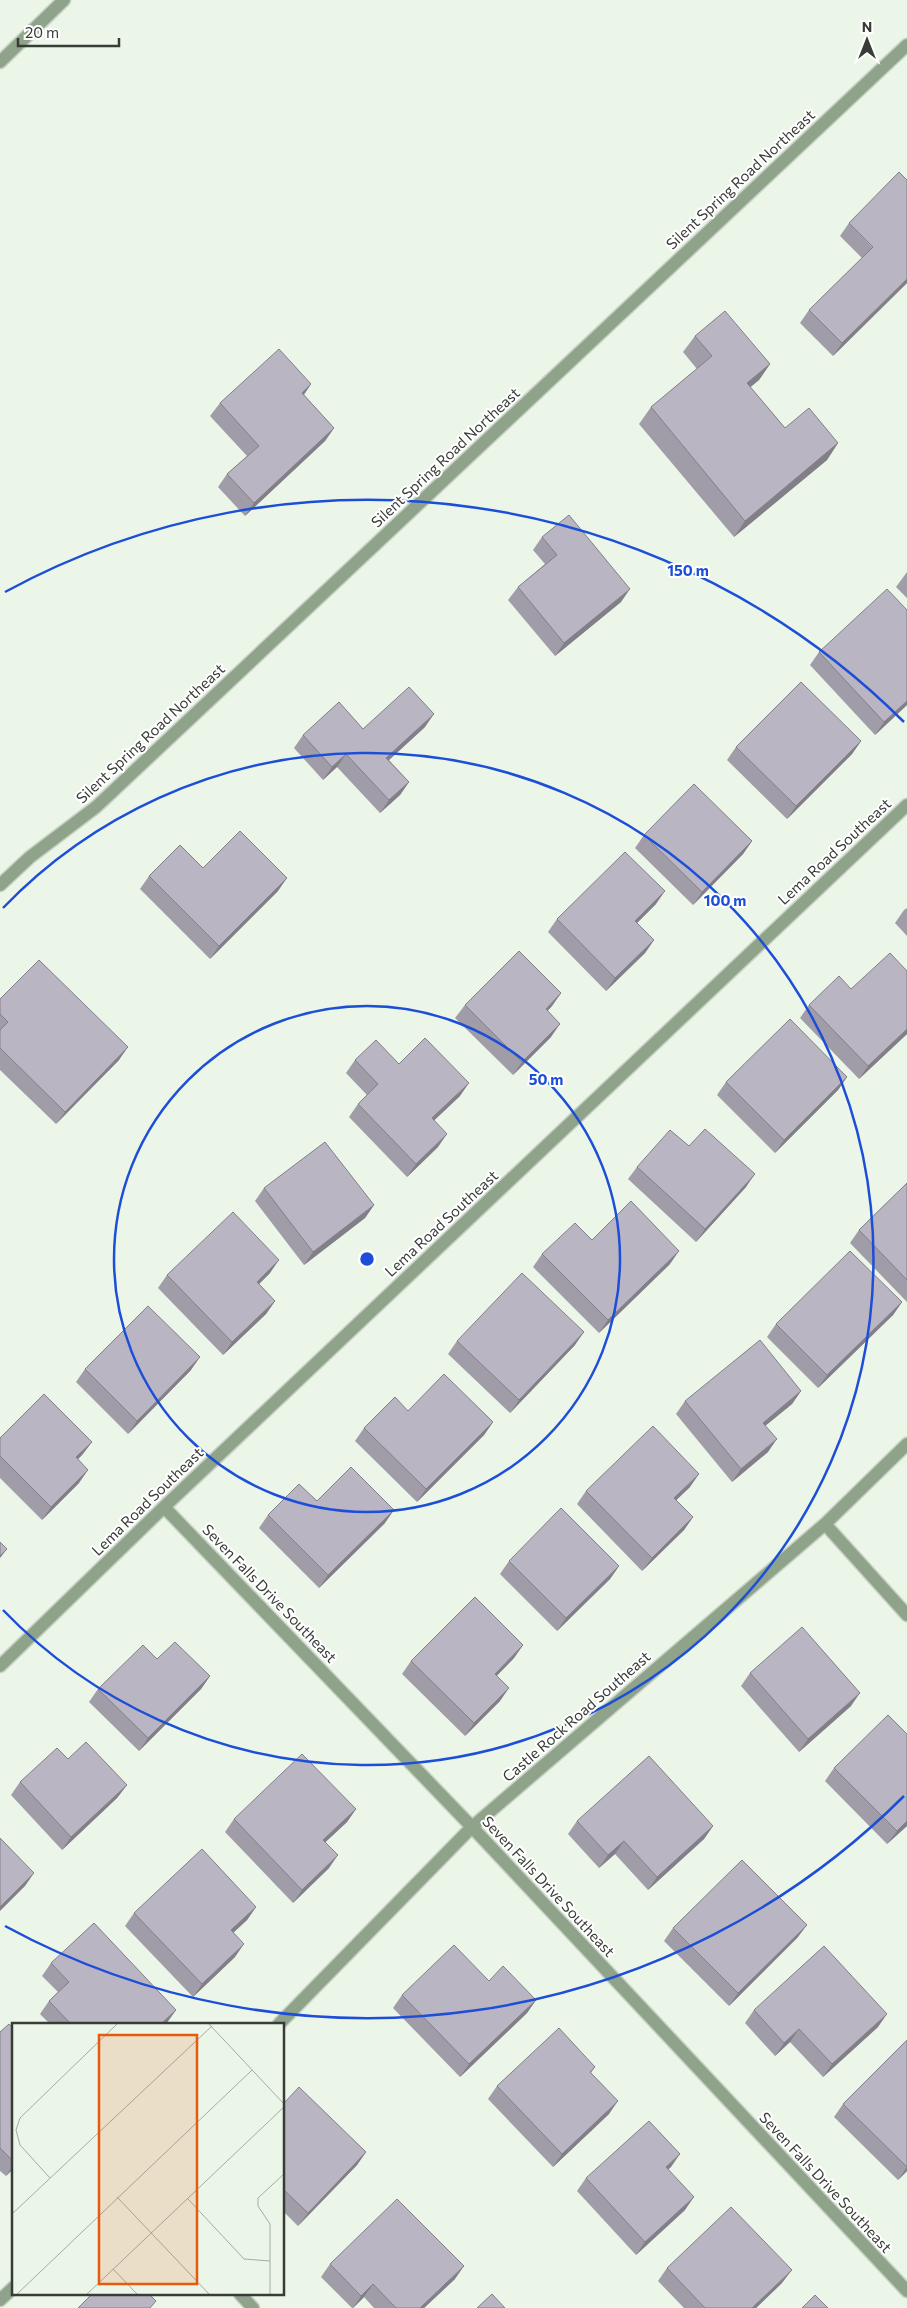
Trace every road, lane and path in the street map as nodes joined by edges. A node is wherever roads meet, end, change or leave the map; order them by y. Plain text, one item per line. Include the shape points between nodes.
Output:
1 (64, 0) edge
2 (907, 45) edge
3 (0, 62) edge
4 (907, 805) edge
5 (0, 885) edge
6 (907, 1444) edge
7 (164, 1507) junction
8 (825, 1524) junction
9 (907, 1616) edge
10 (0, 1666) edge
11 (472, 1827) junction
12 (279, 2023) edge
13 (12, 2289) edge
14 (907, 2291) edge
15 (242, 2296) edge
16 (0, 2300) edge
17 (253, 2308) edge

1 - 3 street
2 - 5 street, Silent Spring Road Northeast via 96,807 30,857
4 - 7 street, Lema Road Southeast
6 - 8 street, Castle Rock Road Southeast
7 - 10 street, Lema Road Southeast
7 - 11 street, Seven Falls Drive Southeast
8 - 9 street
8 - 11 street, Castle Rock Road Southeast
11 - 12 street, Castle Rock Road Southeast
11 - 14 street, Seven Falls Drive Southeast
13 - 16 street
15 - 17 street

